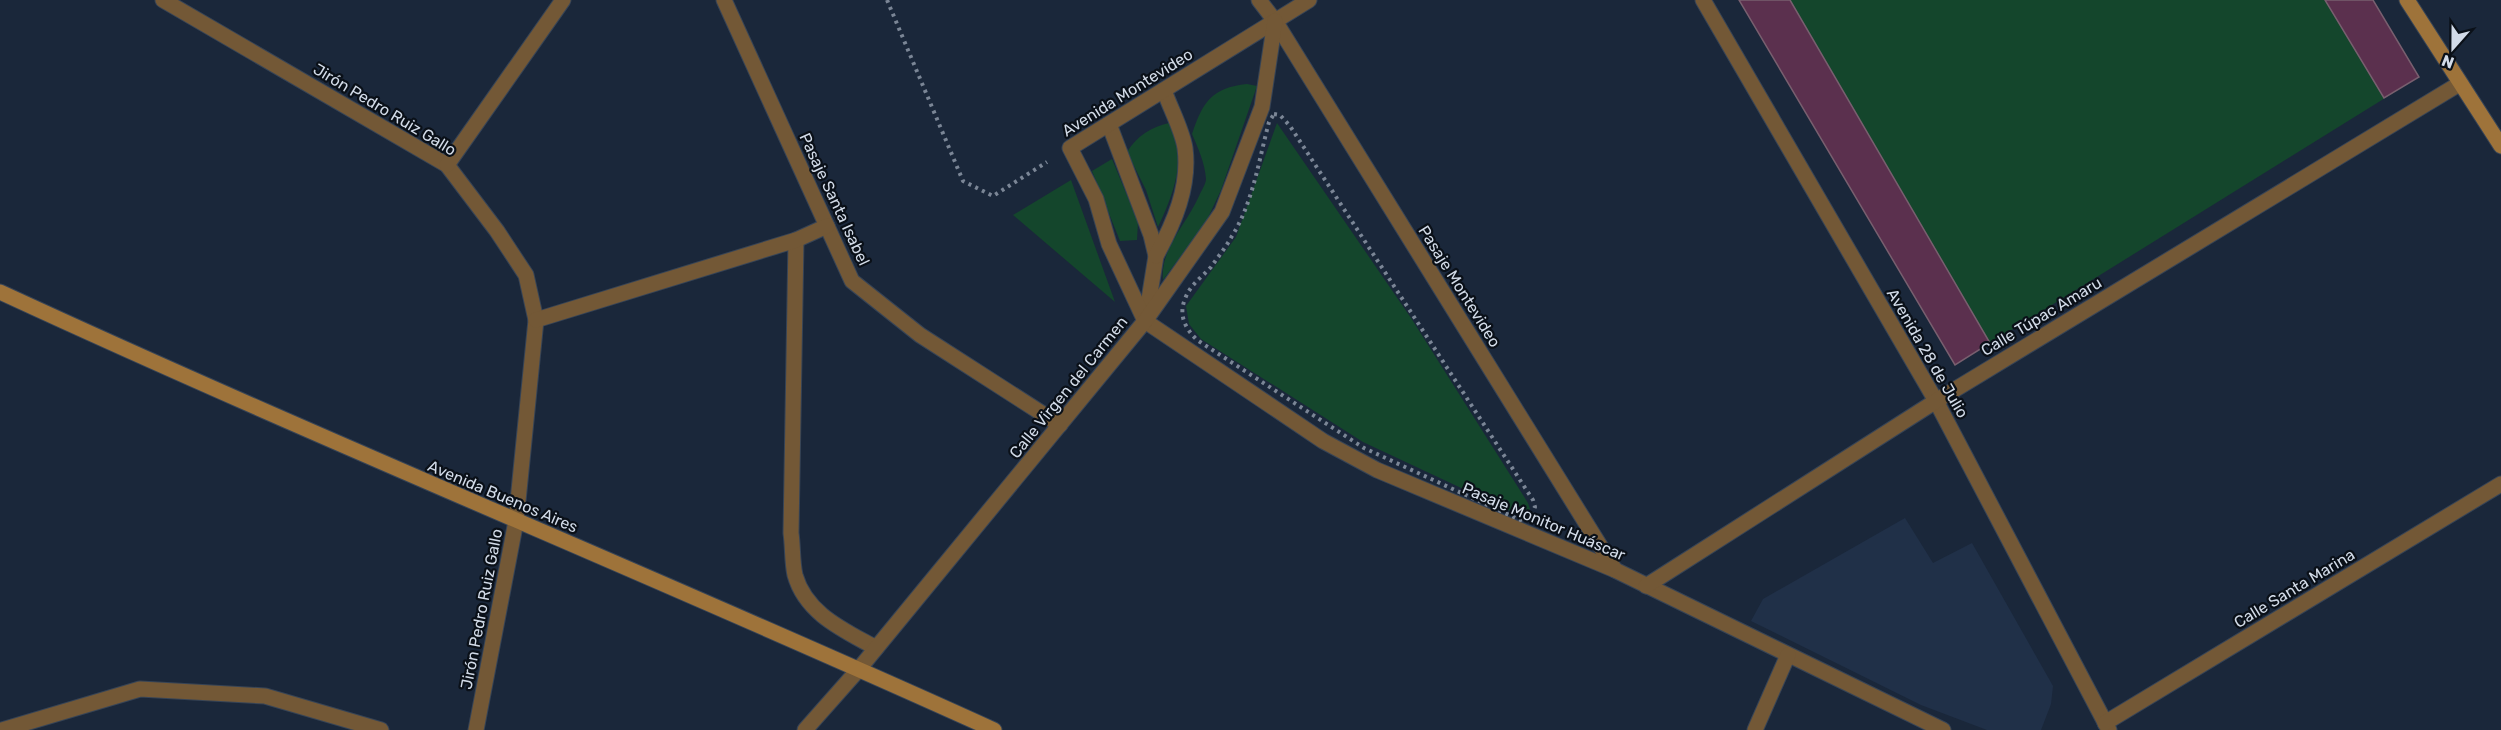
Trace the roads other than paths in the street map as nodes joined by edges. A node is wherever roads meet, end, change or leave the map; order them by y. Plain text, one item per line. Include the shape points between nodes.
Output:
1 (164, 0) edge
2 (563, 0) edge
3 (724, 0) edge
4 (1259, 0) edge
5 (1309, 0) edge
6 (1703, 0) edge
7 (2407, 0) edge
8 (1275, 21) junction
9 (2459, 84) junction
10 (1164, 90) junction
11 (1109, 124) junction
12 (2501, 146) edge
13 (447, 165) junction
14 (827, 226) junction
15 (796, 240) junction
16 (1156, 256) junction
17 (0, 292) edge
18 (536, 320) junction
19 (1145, 321) junction
20 (1936, 401) junction
21 (1060, 425) junction
22 (2501, 484) edge
23 (516, 521) junction
24 (1615, 570) junction
25 (1646, 586) junction
26 (876, 648) junction
27 (1788, 655) junction
28 (859, 669) junction
29 (2107, 727) edge
30 (2, 730) edge
31 (381, 730) edge
32 (476, 730) edge
33 (805, 730) edge
34 (994, 730) edge
35 (1755, 730) edge
36 (1943, 730) edge

1 - 13 street, Jirón Pedro Ruiz Gallo
2 - 13 street
3 - 14 street, Pasaje Santa Isabel
4 - 8 street, Pasaje Montevideo
5 - 8 street, Avenida Montevideo
6 - 20 street, Avenida 28 de Julio
7 - 9 street
8 - 10 street, Avenida Montevideo
8 - 19 street, Calle Virgen del Carmen via 1262,107 1222,212
8 - 24 street, Pasaje Montevideo
9 - 12 street
9 - 20 street, Calle Túpac Amaru
10 - 11 street, Avenida Montevideo
10 - 16 street via 1184,146 1186,174 1172,226
11 - 16 street
11 - 19 street, Avenida Montevideo via 1070,148 1096,200 1109,244
13 - 18 street, Jirón Pedro Ruiz Gallo via 526,275
14 - 15 street
14 - 21 street, Pasaje Santa Isabel via 852,281 920,335
15 - 18 street
15 - 26 street via 791,533 795,575 807,600 826,620
16 - 19 street
17 - 23 street, Avenida Buenos Aires
18 - 23 street, Jirón Pedro Ruiz Gallo
19 - 21 street, Calle Virgen del Carmen
19 - 24 street, Pasaje Monitor Huáscar via 1332,446 1377,470
20 - 25 street, Calle Túpac Amaru
20 - 29 street, Avenida 28 de Julio
21 - 26 street, Calle Virgen del Carmen
22 - 29 street, Calle Santa Marina
23 - 28 street, Avenida Buenos Aires
23 - 32 street, Jirón Pedro Ruiz Gallo
24 - 25 street, Pasaje Monitor Huáscar
25 - 27 street, Pasaje Monitor Huáscar
26 - 28 street, Calle Virgen del Carmen
27 - 35 street
27 - 36 street, Pasaje Monitor Huáscar
28 - 33 street, Calle Virgen del Carmen
28 - 34 street, Avenida Buenos Aires
30 - 31 street via 140,689 265,696

